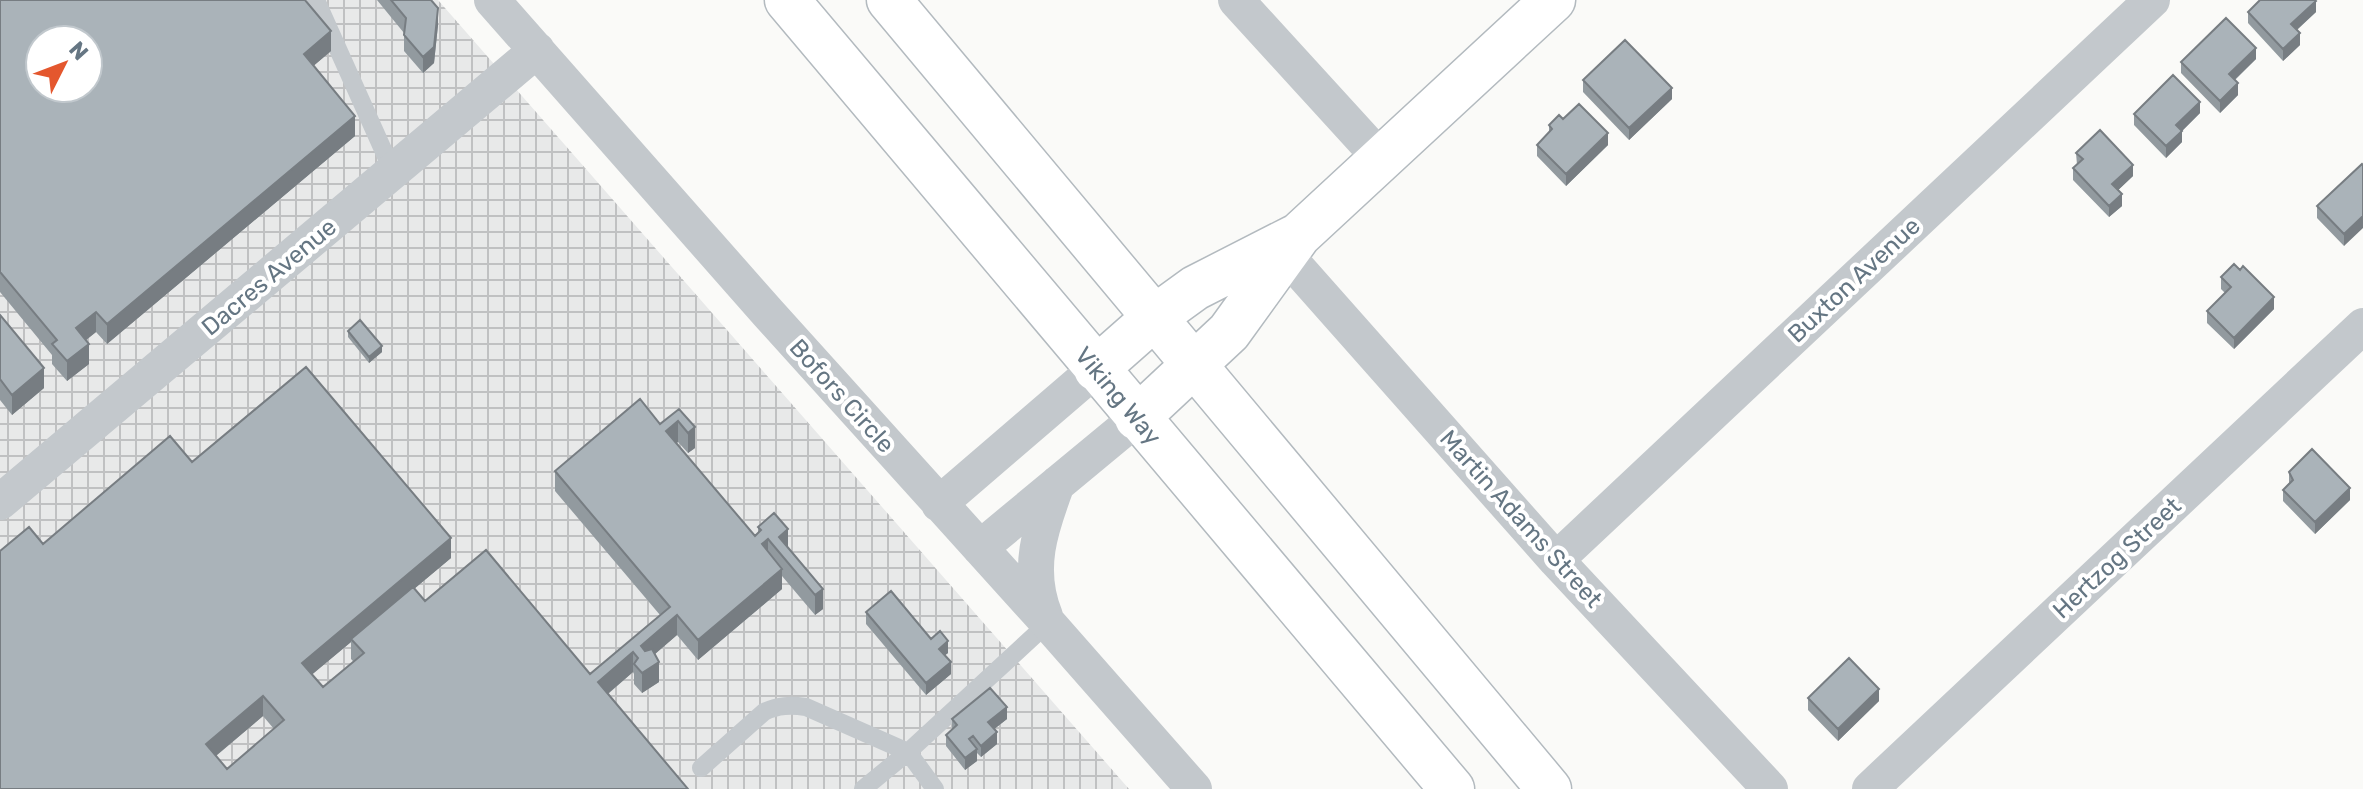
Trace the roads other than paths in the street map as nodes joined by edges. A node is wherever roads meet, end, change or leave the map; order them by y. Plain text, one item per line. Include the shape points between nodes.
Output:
1 (316, 0) edge
2 (492, 0) edge
3 (787, 0) edge
4 (889, 0) edge
5 (1236, 0) edge
6 (1553, 0) edge
7 (2152, 0) edge
8 (537, 50) junction
9 (1382, 160) junction
10 (393, 172) junction
11 (1287, 245) junction
12 (1155, 317) junction
13 (2363, 326) edge
14 (1195, 366) junction
15 (1096, 369) junction
16 (1137, 418) junction
17 (1057, 483) junction
18 (0, 502) edge
19 (939, 504) junction
20 (980, 548) junction
21 (1556, 560) junction
22 (1048, 623) junction
23 (908, 752) junction
24 (701, 768) dead end
25 (880, 782) edge
26 (863, 789) edge
27 (935, 789) edge
28 (1194, 789) edge
29 (1452, 789) edge
30 (1549, 789) edge
31 (1770, 789) edge
32 (1870, 789) edge

1 - 10 lane
2 - 8 street, Bofors Circle
3 - 15 main road, Viking Way
4 - 12 main road
5 - 9 street
6 - 9 main road
7 - 21 street, Buxton Avenue
8 - 10 street, Dacres Avenue
8 - 19 street, Bofors Circle
9 - 11 main road
10 - 18 street, Dacres Avenue
11 - 12 main road via 1195,288
11 - 14 main road via 1229,332
11 - 21 street, Martin Adams Street
12 - 14 main road
12 - 15 main road
13 - 32 street, Hertzog Street
14 - 16 main road
14 - 30 main road
15 - 16 main road, Viking Way
15 - 19 street
16 - 17 street
16 - 29 main road, Viking Way
17 - 20 street
17 - 22 street via 1035,561 1038,595
19 - 20 street, Bofors Circle
20 - 22 street, Bofors Circle
21 - 31 street, Martin Adams Street
22 - 23 lane
22 - 28 street, Bofors Circle
23 - 24 lane via 806,707 776,707
23 - 25 lane
23 - 27 lane
25 - 26 lane

